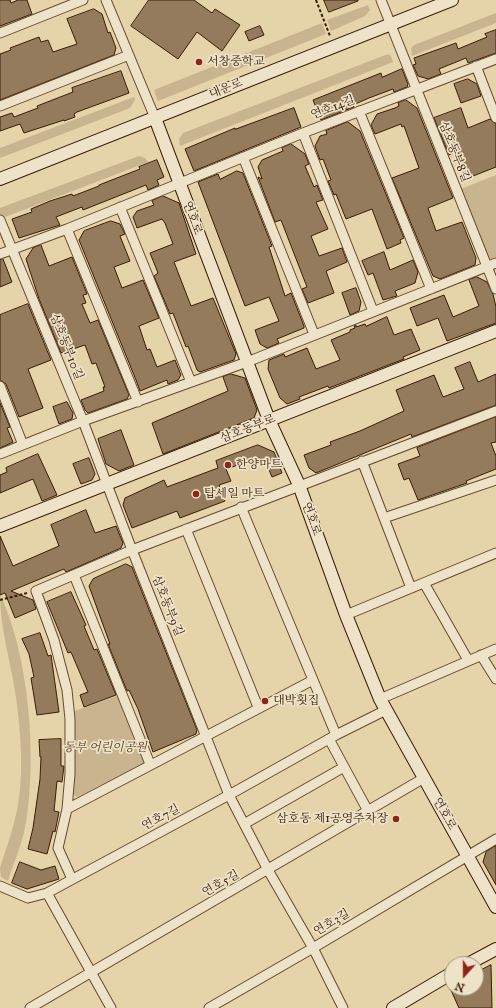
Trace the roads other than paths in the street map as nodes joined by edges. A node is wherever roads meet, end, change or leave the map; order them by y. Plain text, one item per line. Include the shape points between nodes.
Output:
1 (83, 0) edge
2 (106, 0) edge
3 (381, 0) edge
4 (452, 0) edge
5 (390, 24) junction
6 (0, 33) edge
7 (129, 55) junction
8 (496, 59) edge
9 (476, 66) junction
10 (416, 90) junction
11 (0, 106) edge
12 (359, 111) junction
13 (155, 118) junction
14 (496, 118) edge
15 (303, 133) junction
16 (243, 157) junction
17 (0, 179) edge
18 (179, 182) junction
19 (120, 207) junction
20 (0, 220) edge
21 (67, 229) junction
22 (12, 249) junction
23 (0, 254) edge
24 (492, 265) edge
25 (431, 288) junction
26 (496, 289) edge
27 (373, 311) junction
28 (496, 331) edge
29 (314, 334) junction
30 (247, 362) junction
31 (191, 382) junction
32 (0, 386) edge
33 (138, 402) junction
34 (496, 411) edge
35 (270, 420) junction
36 (83, 421) junction
37 (23, 445) junction
38 (0, 454) edge
39 (362, 461) junction
40 (496, 480) edge
41 (107, 484) junction
42 (299, 485) junction
43 (241, 507) junction
44 (384, 518) junction
45 (0, 526) edge
46 (186, 529) junction
47 (132, 550) junction
48 (496, 553) edge
49 (74, 575) junction
50 (424, 582) junction
51 (411, 588) junction
52 (346, 615) junction
53 (496, 649) edge
54 (481, 655) junction
55 (468, 660) junction
56 (496, 679) edge
57 (313, 680) junction
58 (380, 699) junction
59 (258, 707) junction
60 (386, 710) junction
61 (206, 736) junction
62 (332, 737) junction
63 (150, 764) junction
64 (344, 767) junction
65 (424, 778) junction
66 (229, 795) junction
67 (67, 809) junction
68 (368, 811) junction
69 (244, 824) junction
70 (496, 839) edge
71 (467, 856) junction
72 (268, 870) junction
73 (72, 879) junction
74 (0, 886) edge
75 (47, 893) junction
76 (496, 907) edge
77 (313, 948) junction
78 (496, 949) edge
79 (483, 956) edge
80 (92, 974) junction
81 (444, 979) edge
82 (30, 1008) edge
83 (111, 1008) edge
84 (208, 1008) edge
85 (344, 1008) edge
86 (393, 1008) edge

1 - 6 street
2 - 7 street
3 - 5 street, 삼호동부8길
4 - 5 street, 대운로
5 - 10 street, 삼호동부8길
5 - 13 street, 대운로
7 - 11 street
7 - 13 street
8 - 9 street, 연호14길
9 - 10 street, 연호14길
9 - 14 street
10 - 12 street, 연호14길
10 - 24 street, 삼호동부8길
12 - 15 street, 연호14길
12 - 25 street
13 - 17 street, 대운로
13 - 18 street, 연호로
15 - 16 street, 연호14길
15 - 27 street
16 - 18 street, 연호14길
16 - 29 street
18 - 19 street, 연호14길
18 - 30 street, 연호로
19 - 21 street, 연호14길
19 - 31 street
20 - 22 street, 삼호동부10길
21 - 22 street, 연호14길
21 - 33 street
22 - 23 street, 연호14길
22 - 36 street, 삼호동부10길
24 - 25 street
24 - 26 street, 삼호동부8길
25 - 27 street
27 - 29 street
28 - 35 street, 삼호동부로
29 - 30 street
30 - 31 street
30 - 35 street, 연호로
31 - 33 street
32 - 37 street
33 - 36 street
34 - 39 street
35 - 41 street, 삼호동부로
35 - 42 street, 연호로
36 - 37 street
36 - 41 street, 삼호동부10길
37 - 38 street
39 - 42 street
39 - 44 street
40 - 44 street
41 - 45 street, 삼호동부로
41 - 47 street, 삼호동부9길
42 - 43 street
42 - 52 street, 연호로
43 - 46 street
43 - 57 street
44 - 51 street
46 - 47 street
46 - 59 street
47 - 49 street
47 - 61 street, 삼호동부9길
48 - 50 street
49 - 63 street
49 - 67 street via 36,591 54,640 66,690 70,719
50 - 51 street
50 - 55 street
51 - 52 street
52 - 58 street, 연호로
53 - 54 street
54 - 55 street
54 - 56 street
55 - 58 street
57 - 59 street
57 - 62 street
58 - 60 street, 연호로
59 - 61 street
60 - 62 street, 연호7길
60 - 65 street, 연호로
61 - 63 street
61 - 66 street, 삼호동부9길
62 - 64 street
62 - 66 street, 연호7길
63 - 67 street
64 - 68 street
64 - 69 street
65 - 68 street, 연호5길
65 - 71 street, 연호로
66 - 69 street, 삼호동부9길
66 - 73 street, 연호7길
67 - 73 street via 58,848
68 - 72 street, 연호5길
69 - 72 street, 삼호동부9길
70 - 71 street, 연호3길
71 - 76 street, 연호로
71 - 77 street, 연호3길
72 - 77 street, 삼호동부9길
72 - 80 street, 연호5길
73 - 75 street, 연호7길
74 - 75 street, 연호7길 via 28,898
75 - 80 street
77 - 84 street, 연호3길
77 - 85 street, 삼호동부9길
78 - 79 street
80 - 82 street, 연호5길
80 - 83 street
81 - 86 street

